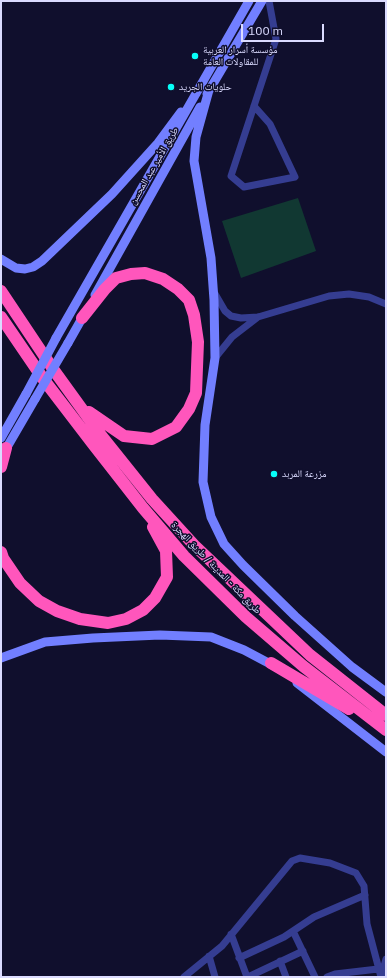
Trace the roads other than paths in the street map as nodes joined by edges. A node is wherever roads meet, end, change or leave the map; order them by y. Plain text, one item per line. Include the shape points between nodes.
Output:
1 (249, 1) edge
2 (262, 1) edge
3 (269, 1) edge
4 (200, 87) junction
5 (209, 90) junction
6 (254, 106) junction
7 (1, 259) edge
8 (1, 291) edge
9 (214, 292) junction
10 (386, 304) edge
11 (1, 317) edge
12 (258, 317) junction
13 (82, 318) junction
14 (1, 325) edge
15 (20, 344) junction
16 (215, 358) junction
17 (78, 403) junction
18 (3, 448) edge
19 (1, 467) edge
20 (143, 508) junction
21 (1, 552) edge
22 (1, 658) edge
23 (271, 663) junction
24 (386, 692) edge
25 (386, 715) edge
26 (381, 727) edge
27 (386, 752) edge
28 (365, 895) junction
29 (293, 931) junction
30 (231, 934) junction
31 (303, 951) junction
32 (210, 956) junction
33 (239, 958) junction
34 (386, 959) edge
35 (280, 961) junction
36 (378, 969) junction
37 (184, 977) edge
38 (215, 977) edge
39 (248, 977) edge
40 (286, 977) edge
41 (315, 977) edge
42 (327, 977) edge
43 (381, 977) edge

1 - 4 main road, طريق الأمير عبد المحسن
2 - 5 main road, طريق الأمير عبد المحسن
3 - 6 street via 276,39
4 - 7 main road via 158,143 112,194 42,261 25,270
4 - 18 main road, طريق الأمير عبد المحسن, bridge via 56,338 26,394
5 - 9 main road via 196,138 194,161 211,258
5 - 13 main road, طريق الأمير عبد المحسن
6 - 6 street via 231,176 244,187 295,177 270,124
8 - 17 highway, طريق مكة - المدينة / طريق الهجرة
9 - 12 street via 225,311 231,316
9 - 16 main road
10 - 12 street via 369,297 349,294 328,296
11 - 15 highway, طريق مكة - المدينة / طريق الهجرة
12 - 16 street via 232,337
13 - 17 highway via 116,278 145,273 163,279 189,300 194,314 198,342 196,393 189,409 176,427 152,439 124,436
13 - 18 main road, طريق الأمير عبد المحسن, bridge
14 - 15 highway
15 - 20 highway, طريق مكة - المدينة / طريق الهجرة via 44,380
16 - 24 main road via 205,425 203,482 211,517 224,544 295,616 352,667
17 - 25 highway, طريق مكة - المدينة / طريق الهجرة via 152,498 194,545 310,655
18 - 19 highway
20 - 21 highway via 166,552 167,577 155,598 144,610 126,619 108,623 57,611 39,601 20,583
20 - 26 highway, طريق مكة - المدينة / طريق الهجرة via 184,556 246,617 302,666
22 - 23 main road via 45,642 160,635 211,637
23 - 26 highway via 334,702
23 - 27 main road
28 - 29 street via 321,913
28 - 30 street via 364,886 356,873 330,863 300,858 292,861
28 - 36 street via 367,924
29 - 31 street
29 - 33 street
30 - 32 street
30 - 33 street
31 - 35 street
31 - 41 street
32 - 37 street
32 - 38 street
33 - 39 street
34 - 43 street
35 - 39 street
35 - 40 street
36 - 42 street
36 - 43 street

